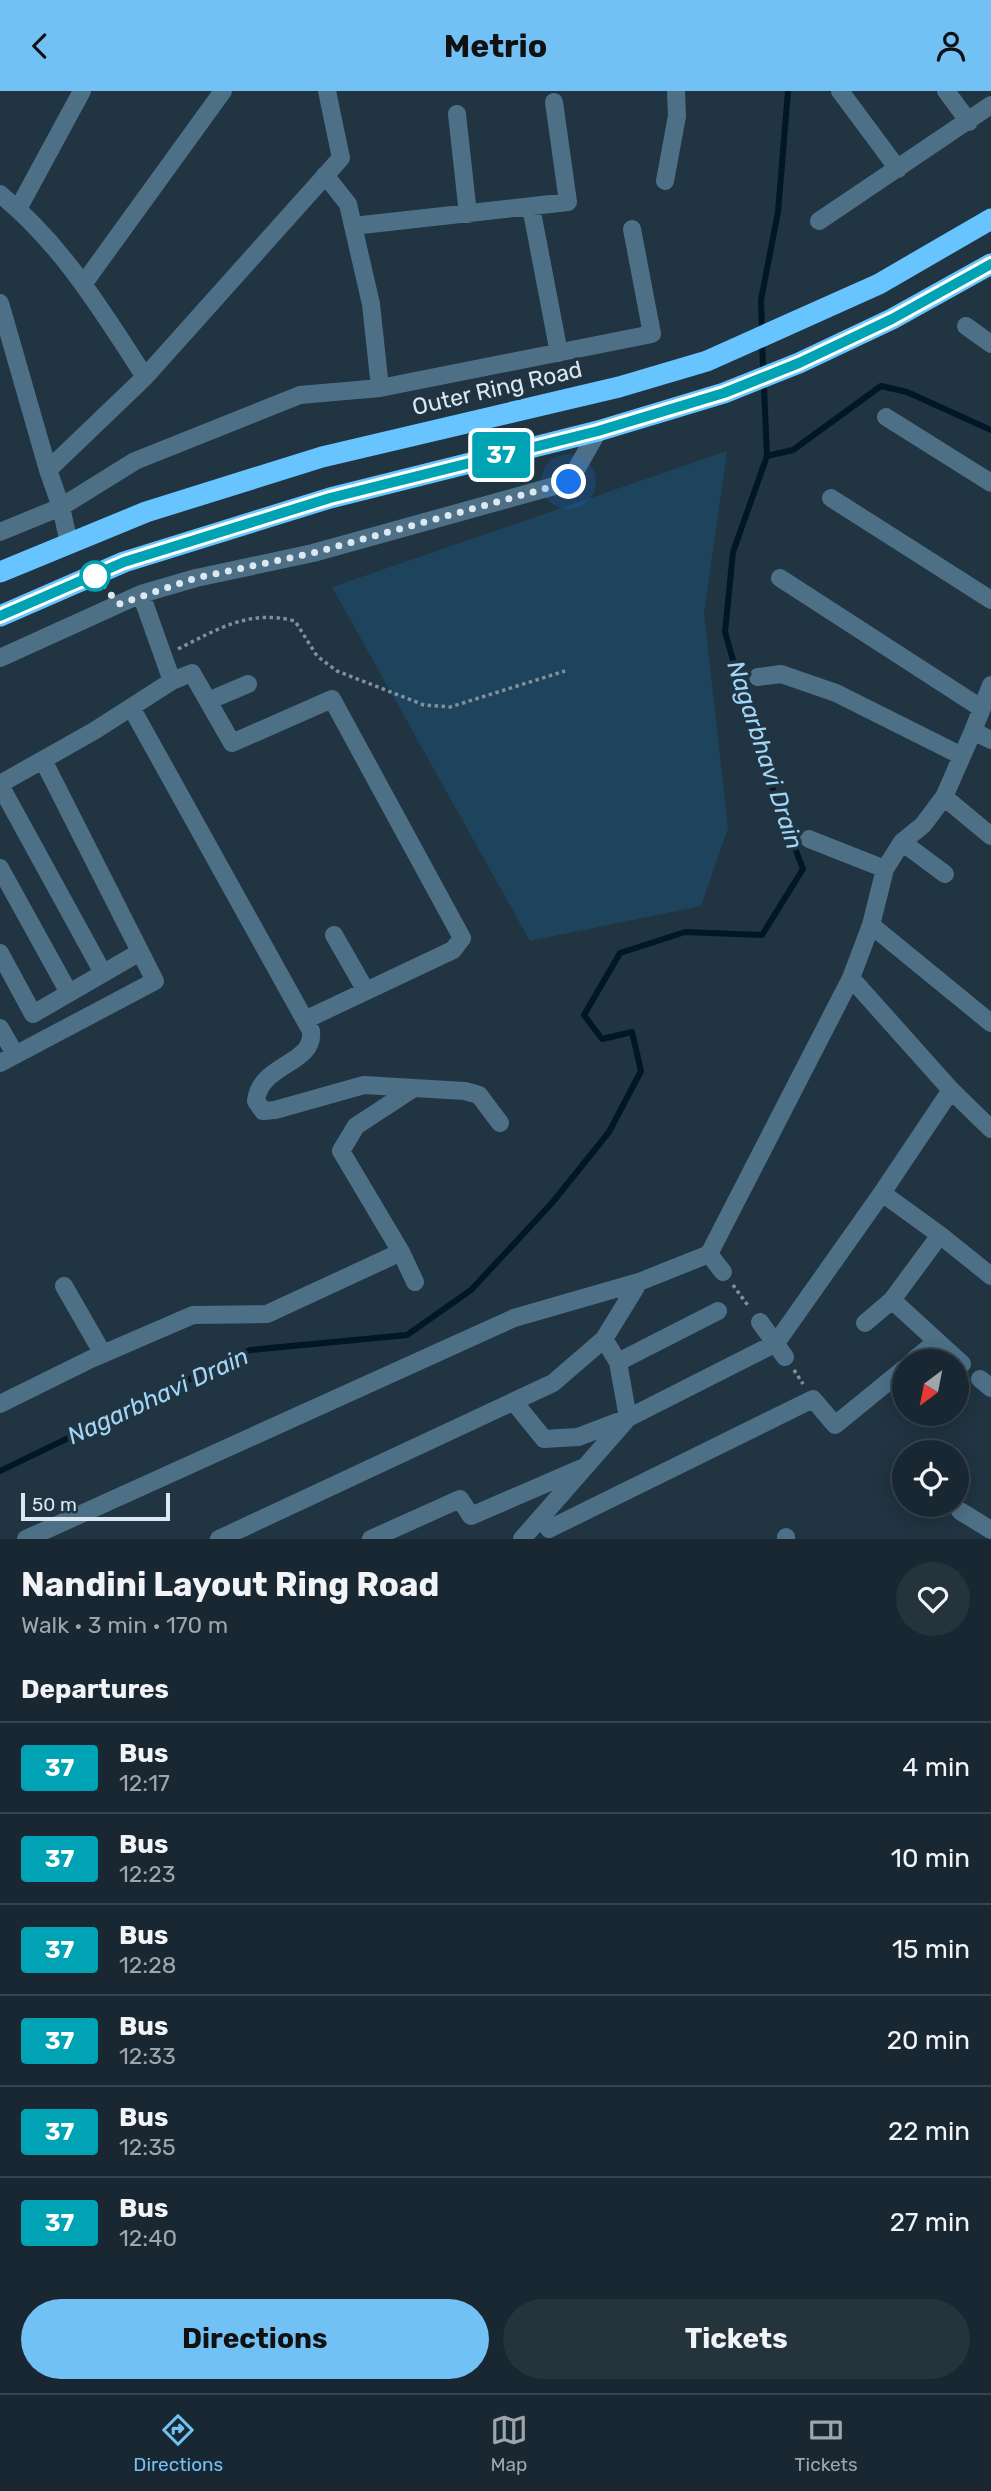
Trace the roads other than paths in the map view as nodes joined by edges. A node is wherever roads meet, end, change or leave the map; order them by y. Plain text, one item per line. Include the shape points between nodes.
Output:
1 (82, 91) edge
2 (223, 91) edge
3 (327, 91) edge
4 (676, 91) edge
5 (840, 91) edge
6 (946, 91) edge
7 (554, 102) dead end
8 (991, 105) edge
9 (457, 114) dead end
10 (969, 122) junction
11 (898, 169) junction
12 (325, 175) junction
13 (665, 181) dead end
14 (0, 194) edge
15 (531, 207) junction
16 (18, 209) junction
17 (468, 213) junction
18 (991, 219) edge
19 (819, 221) dead end
20 (353, 226) junction
21 (632, 229) dead end
22 (991, 264) edge
23 (84, 283) junction
24 (0, 303) edge
25 (966, 326) dead end
26 (991, 344) edge
27 (558, 352) junction
28 (145, 377) junction
29 (380, 389) junction
30 (887, 417) dead end
31 (598, 431) junction
32 (47, 470) junction
33 (991, 483) edge
34 (831, 498) dead end
35 (61, 507) junction
36 (0, 532) edge
37 (69, 544) junction
38 (0, 572) edge
39 (780, 578) dead end
40 (141, 594) junction
41 (991, 600) edge
42 (0, 616) edge
43 (0, 658) edge
44 (758, 677) dead end
45 (172, 681) junction
46 (248, 684) dead end
47 (991, 685) edge
48 (208, 701) junction
49 (131, 707) junction
50 (981, 708) junction
51 (973, 731) junction
52 (991, 740) edge
53 (961, 756) junction
54 (43, 760) junction
55 (0, 784) edge
56 (944, 797) junction
57 (991, 836) edge
58 (809, 839) dead end
59 (902, 842) junction
60 (0, 867) edge
61 (885, 869) junction
62 (945, 874) dead end
63 (871, 925) junction
64 (334, 935) dead end
65 (140, 951) junction
66 (0, 953) edge
67 (103, 973) junction
68 (851, 978) junction
69 (366, 991) junction
70 (69, 993) junction
71 (302, 1016) junction
72 (991, 1023) edge
73 (0, 1028) edge
74 (8, 1058) edge
75 (414, 1089) junction
76 (951, 1090) junction
77 (500, 1122) dead end
78 (991, 1129) edge
79 (882, 1193) junction
80 (940, 1235) junction
81 (401, 1252) junction
82 (709, 1254) junction
83 (723, 1272) road end
84 (991, 1276) edge
85 (415, 1282) dead end
86 (639, 1282) junction
87 (64, 1286) dead end
88 (892, 1300) junction
89 (718, 1311) dead end
90 (760, 1322) road end
91 (865, 1323) dead end
92 (604, 1339) junction
93 (937, 1341) junction
94 (927, 1349) edge
95 (946, 1349) edge
96 (780, 1350) junction
97 (103, 1354) junction
98 (618, 1362) junction
99 (892, 1379) edge
100 (514, 1402) junction
101 (0, 1404) edge
102 (628, 1418) junction
103 (585, 1467) junction
104 (969, 1516) edge
105 (549, 1527) edge
106 (991, 1529) edge
107 (26, 1539) edge
108 (219, 1539) edge
109 (371, 1539) edge
110 (522, 1539) edge

1 - 16 street
2 - 23 street
3 - 12 street via 341,158
4 - 13 street via 677,116
5 - 11 street
6 - 10 street
7 - 15 street via 568,202
8 - 10 street
9 - 17 street
10 - 11 street
11 - 19 street
12 - 20 street via 348,204
12 - 28 street
14 - 16 street
15 - 17 street
15 - 27 street
16 - 23 street
17 - 20 street
18 - 37 highway, Outer Ring Road via 879,284 707,361 619,387 322,457 146,512
20 - 29 street via 371,304
21 - 27 street via 652,334
22 - 31 highway via 892,319 799,363 724,393
23 - 28 street
24 - 32 street
25 - 26 street
27 - 29 street
28 - 32 street
29 - 35 street via 300,395 135,461
30 - 33 street
31 - 40 street via 569,482 313,553
31 - 42 highway via 330,498 124,562
32 - 35 street
34 - 41 street
35 - 36 street
35 - 37 street
37 - 38 highway, Outer Ring Road
39 - 50 street
40 - 43 street
40 - 45 street
44 - 53 street via 781,674 836,693
45 - 48 street via 192,673
45 - 49 street
46 - 48 street
47 - 50 street
48 - 69 street via 232,743 332,699 462,937 453,950
49 - 54 street
49 - 71 street
50 - 51 street
51 - 52 street
51 - 53 street
53 - 56 street
54 - 55 street
54 - 65 street
55 - 67 street
56 - 57 street
56 - 59 street via 923,825
58 - 61 street
59 - 61 street
59 - 62 street
60 - 70 street
61 - 63 street
63 - 68 street
63 - 72 street
64 - 69 street
65 - 67 street
65 - 74 street via 155,981
66 - 70 street via 33,1014
67 - 70 street
68 - 76 street
68 - 82 street
69 - 71 street
71 - 75 street via 312,1041 307,1051 257,1089 256,1101 263,1111 365,1085
73 - 74 street
75 - 77 street via 479,1095
75 - 81 street via 356,1126 341,1151
76 - 78 street
76 - 79 street
79 - 80 street
79 - 96 street
80 - 84 street
80 - 88 street
81 - 85 street
81 - 97 street via 267,1314 192,1315
82 - 83 street
82 - 86 street
86 - 92 street
86 - 107 street via 514,1318
87 - 97 street
88 - 91 street
88 - 93 street
89 - 98 street
90 - 96 street
92 - 98 street
92 - 100 street via 553,1383
93 - 94 street
93 - 95 street
96 - 102 street
97 - 101 street
98 - 102 street
99 - 105 street via 835,1425 813,1399
100 - 102 street via 544,1439 578,1437
100 - 108 street
102 - 103 street
103 - 105 street
103 - 109 street via 471,1516 460,1499
104 - 106 street
105 - 110 street

